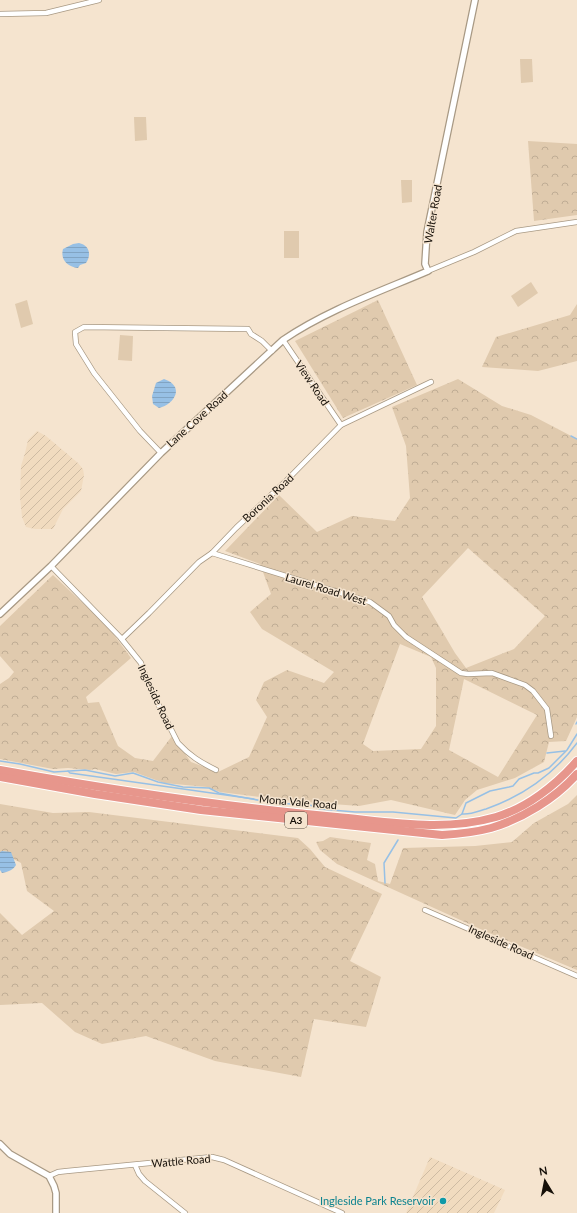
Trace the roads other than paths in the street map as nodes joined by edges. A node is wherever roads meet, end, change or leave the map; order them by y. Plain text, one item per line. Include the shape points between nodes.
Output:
1 (99, 0) edge
2 (476, 0) edge
3 (0, 14) edge
4 (577, 222) edge
5 (428, 271) junction
6 (283, 340) junction
7 (272, 351) junction
8 (431, 382) dead end
9 (341, 425) junction
10 (161, 453) junction
11 (212, 553) junction
12 (51, 566) junction
13 (0, 614) edge
14 (122, 639) junction
15 (550, 736) dead end
16 (577, 761) edge
17 (0, 770) edge
18 (216, 770) dead end
19 (577, 774) edge
20 (0, 777) edge
21 (426, 910) dead end
22 (577, 976) edge
23 (0, 1144) edge
24 (135, 1165) junction
25 (49, 1176) junction
26 (56, 1213) edge
27 (186, 1213) edge
28 (342, 1213) edge

1 - 3 street via 46,13
2 - 5 street, Walter Road via 427,232 425,264
4 - 5 street via 516,231
5 - 6 street, Lane Cove Road via 323,316
6 - 7 street, Lane Cove Road
6 - 9 street, View Road
7 - 10 street, Lane Cove Road
7 - 10 street via 248,329 84,327 76,332 76,344 94,373
8 - 9 street, Boronia Road
9 - 11 street, Boronia Road
10 - 12 street, Lane Cove Road
11 - 14 street, Boronia Road via 199,562
11 - 15 street, Laurel Road West via 370,602 389,616 394,625 413,642 461,672 492,673 525,685 534,691 547,709
12 - 13 street, Lane Cove Road
12 - 14 street, Ingleside Road
14 - 18 street, Ingleside Road via 141,663 151,691 178,743 198,762
16 - 17 highway, Mona Vale Road / A3 via 550,788 525,804 497,817 458,825 425,825 261,810 97,788
19 - 20 highway, Mona Vale Road / A3 via 564,788 541,805 509,821 474,832 442,835 201,810
21 - 22 street, Ingleside Road
23 - 25 street via 10,1154
24 - 25 street, Wattle Road via 58,1172
24 - 27 street via 144,1181
24 - 28 street, Wattle Road via 219,1158
25 - 26 street via 56,1193

